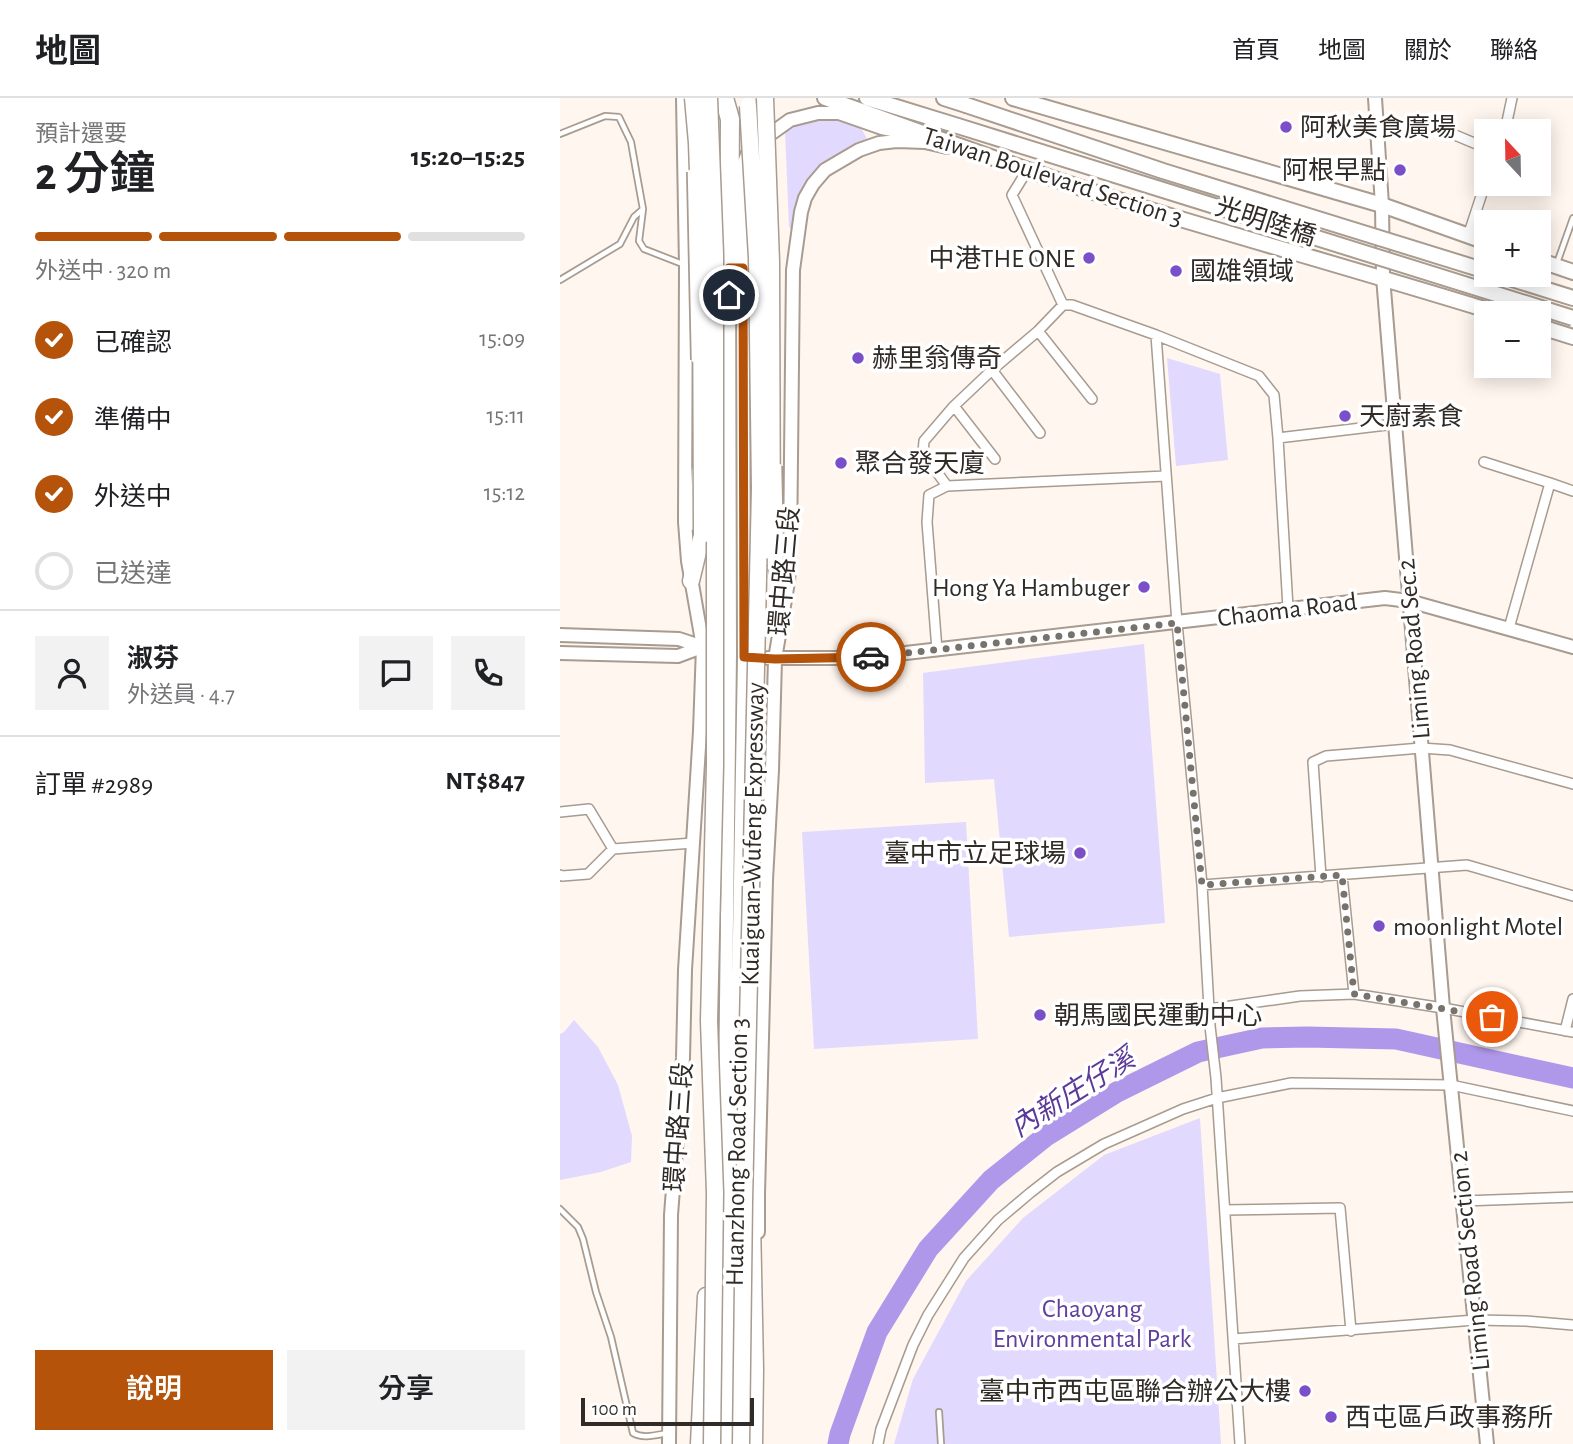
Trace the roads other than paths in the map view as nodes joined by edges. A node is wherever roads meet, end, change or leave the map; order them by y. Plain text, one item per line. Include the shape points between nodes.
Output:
1 (682, 98) edge
2 (691, 98) edge
3 (709, 98) edge
4 (724, 98) edge
5 (747, 98) edge
6 (825, 98) edge
7 (867, 98) edge
8 (944, 98) edge
9 (1374, 98) edge
10 (1512, 98) edge
11 (1016, 99) edge
12 (765, 100) edge
13 (1046, 103) edge
14 (966, 105) joint
15 (1508, 119) edge
16 (1419, 120) dead end
17 (958, 126) joint
18 (560, 134) edge
19 (1474, 143) edge
20 (1028, 169) junction
21 (1481, 196) edge
22 (1382, 205) junction
23 (643, 209) junction
24 (1573, 218) edge
25 (1468, 236) junction
26 (1474, 238) edge
27 (1551, 265) edge
28 (686, 266) junction
29 (1555, 266) junction
30 (1474, 267) edge
31 (736, 268) junction
32 (793, 270) junction
33 (1573, 272) edge
34 (1383, 277) junction
35 (560, 280) edge
36 (1538, 287) edge
37 (1573, 298) edge
38 (1063, 305) junction
39 (1474, 306) edge
40 (1573, 318) edge
41 (1551, 330) edge
42 (1038, 331) junction
43 (1156, 335) junction
44 (1573, 337) edge
45 (694, 367) dead end
46 (992, 370) junction
47 (778, 392) dead end
48 (1092, 399) dead end
49 (954, 406) junction
50 (1395, 424) junction
51 (1040, 433) dead end
52 (1278, 438) junction
53 (995, 459) dead end
54 (695, 460) dead end
55 (779, 460) dead end
56 (1484, 462) dead end
57 (1167, 476) junction
58 (1550, 484) junction
59 (947, 486) junction
60 (1573, 491) edge
61 (777, 554) junction
62 (688, 561) junction
63 (782, 570) dead end
64 (691, 581) junction
65 (785, 597) junction
66 (1409, 601) junction
67 (1288, 608) junction
68 (1177, 623) junction
69 (1509, 628) junction
70 (563, 635) edge
71 (703, 647) junction
72 (1573, 647) edge
73 (937, 650) junction
74 (563, 653) edge
75 (730, 653) junction
76 (744, 657) junction
77 (775, 659) junction
78 (1421, 748) junction
79 (1573, 784) edge
80 (560, 812) edge
81 (693, 844) junction
82 (613, 849) junction
83 (1431, 869) junction
84 (560, 875) edge
85 (1342, 875) junction
86 (1321, 877) junction
87 (1202, 885) junction
88 (1573, 896) edge
89 (1354, 994) junction
90 (1573, 999) edge
91 (1210, 1009) junction
92 (1444, 1014) junction
93 (1570, 1031) edge
94 (1451, 1082) junction
95 (1217, 1098) junction
96 (1573, 1111) edge
97 (715, 1193) junction
98 (1573, 1197) edge
99 (1463, 1201) junction
100 (744, 1202) junction
101 (560, 1209) edge
102 (1225, 1210) junction
103 (1475, 1320) junction
104 (1573, 1325) edge
105 (1351, 1331) junction
106 (1233, 1339) junction
107 (939, 1412) dead end
108 (669, 1438) edge
109 (699, 1444) edge
110 (712, 1444) edge
111 (721, 1444) edge
112 (730, 1444) edge
113 (741, 1444) edge
114 (754, 1444) edge
115 (761, 1444) edge
116 (878, 1444) edge
117 (941, 1444) edge
118 (1240, 1444) edge
119 (1487, 1444) edge

1 - 28 street
2 - 45 lane, bridge
2 - 64 highway, bridge via 701,259 702,535
3 - 97 highway, Kuaiguan-Wufeng Expressway, bridge via 715,254 715,765 709,1021
4 - 31 highway via 730,119
5 - 100 highway, Kuaiguan-Wufeng Expressway, bridge via 757,258 760,489
6 - 20 main road, Taiwan Boulevard Section 3
7 - 17 main road, Taiwan Boulevard Section 3
8 - 14 main road, Taiwan Boulevard Section 3
9 - 22 street
10 - 15 street
11 - 13 main road
12 - 47 lane, bridge
12 - 61 highway, bridge
13 - 22 main road
14 - 30 main road, 光明陸橋, bridge
16 - 19 street
17 - 40 main road, 光明陸橋, bridge
18 - 23 lane via 606,116 619,117 631,142
20 - 31 street, Huanzhong Road Section 3 via 839,113 790,121 747,155 740,173
20 - 32 street, 環中路三段 via 925,142 897,141 859,150 825,170 805,198
20 - 34 main road, Taiwan Boulevard Section 3
20 - 38 street via 1012,195
21 - 25 street
22 - 25 main road
22 - 34 street
23 - 28 lane via 639,241 644,249
23 - 35 lane via 634,216 620,244
24 - 29 lane
25 - 26 main road
27 - 29 main road
28 - 31 street
28 - 62 street, 環中路三段
29 - 33 main road
31 - 32 street
31 - 75 street, Huanzhong Road Section 3
31 - 76 street, Huanzhong Road Section 3
32 - 65 street, 環中路三段 via 790,552
34 - 39 main road, Taiwan Boulevard Section 3
34 - 50 street, Liming Road Sec.2
36 - 37 main road
38 - 42 street
38 - 43 street
41 - 44 main road
42 - 46 street
42 - 48 street
43 - 52 street via 1259,376 1273,395
43 - 57 street
46 - 49 street
46 - 51 street
49 - 53 street
49 - 59 street via 924,441 923,453
50 - 52 street
50 - 66 street, Liming Road Sec.2
52 - 67 street
54 - 62 lane
55 - 61 lane, bridge
56 - 58 street
57 - 59 street
57 - 68 street
58 - 60 street
58 - 69 street
59 - 73 street via 929,495 927,522
61 - 65 highway
62 - 64 street, 環中路三段
63 - 65 lane
64 - 71 street, 環中路三段
65 - 77 street, 環中路三段
66 - 67 street, Chaoma Road via 1385,598
66 - 69 street, Chaoma Road
66 - 78 street, Liming Road Sec.2
67 - 68 street, Chaoma Road
68 - 73 street, Chaoma Road
68 - 87 street
69 - 72 street, Chaoma Road
70 - 71 street, Chaoma Road via 679,639
71 - 74 street, Chaoma Road via 678,656
71 - 75 street, Chaoma Road
71 - 81 street, 環中路三段
73 - 77 street, Chaoma Road via 862,658
75 - 76 street, Chaoma Road
75 - 111 street, Huanzhong Road Section 3
76 - 77 street, Chaoma Road
76 - 112 street, Huanzhong Road Section 3
77 - 115 street, 環中路三段 via 758,1194
78 - 79 street via 1450,750
78 - 83 street, Liming Road Sec.2
78 - 86 street via 1326,756 1313,762
80 - 82 street via 589,809
81 - 82 street
81 - 108 street, 環中路三段 via 671,1215
82 - 84 street via 589,874
83 - 85 street
83 - 88 street via 1467,865
83 - 92 street, Liming Road Sec.2
85 - 86 street
85 - 89 street
86 - 87 street
87 - 91 street
89 - 91 street via 1300,996
89 - 92 street
90 - 93 street
91 - 95 street
92 - 93 street
92 - 94 street, Liming Road Section 2
94 - 95 street via 1291,1083
94 - 96 street
94 - 99 street, Liming Road Section 2
95 - 102 street
95 - 116 street via 1104,1144 1057,1172 998,1220 964,1258 928,1315
97 - 109 highway, bridge via 707,1253
97 - 110 highway, Kuaiguan-Wufeng Expressway, bridge
98 - 99 street
99 - 103 street, Liming Road Section 2
100 - 113 highway, Kuaiguan-Wufeng Expressway, bridge
100 - 114 highway via 752,1221
101 - 108 lane via 583,1239 633,1433
102 - 105 street via 1340,1208
102 - 106 street
103 - 104 street
103 - 105 street
103 - 119 street, Liming Road Section 2
105 - 106 street
106 - 118 street
107 - 117 lane

